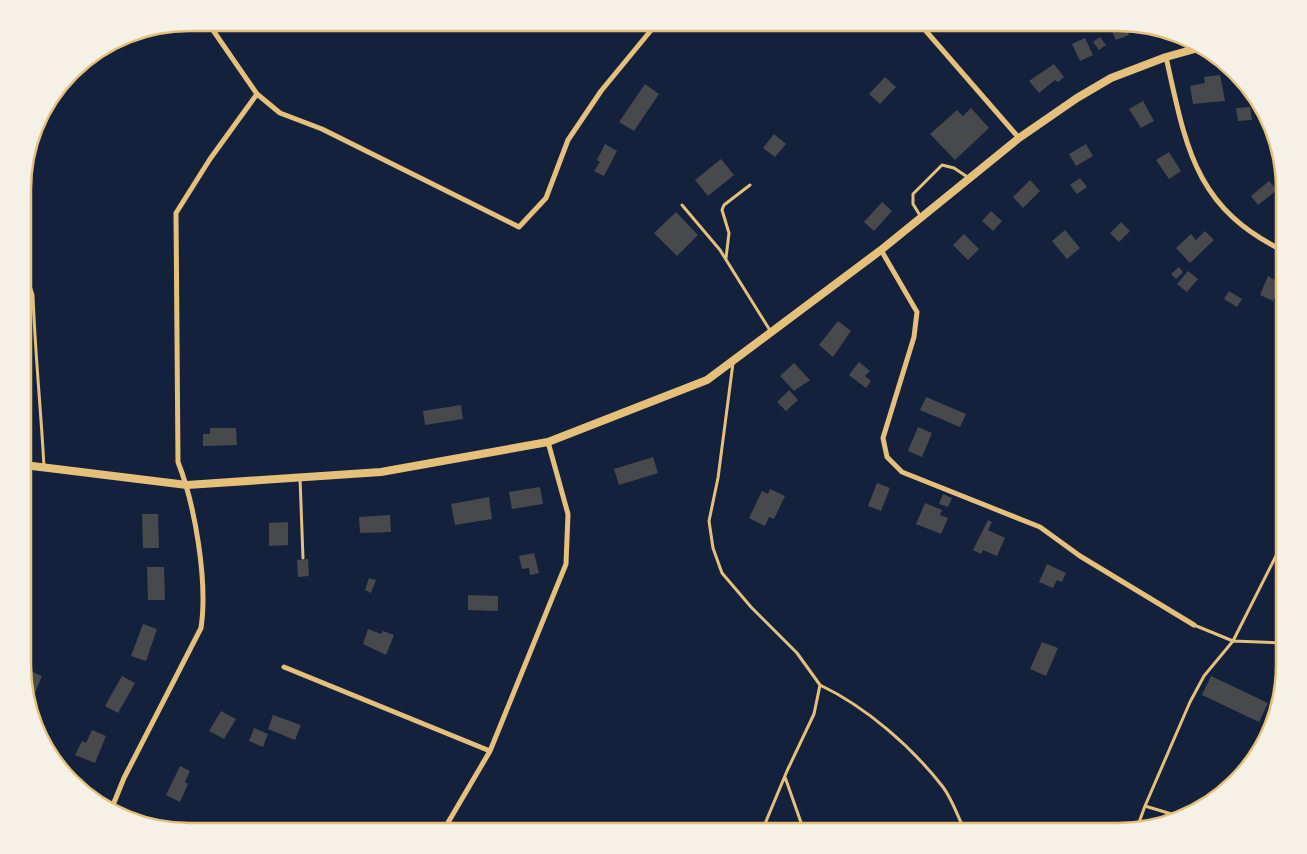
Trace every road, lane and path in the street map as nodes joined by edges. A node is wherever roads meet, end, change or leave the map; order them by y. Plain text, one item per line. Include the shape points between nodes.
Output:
1 (649, 31) edge
2 (927, 31) edge
3 (215, 32) edge
4 (1190, 50) edge
5 (1166, 57) junction
6 (257, 94) junction
7 (1019, 138) junction
8 (969, 179) junction
9 (750, 185) dead end
10 (682, 205) dead end
11 (921, 217) junction
12 (1275, 246) edge
13 (881, 250) junction
14 (726, 259) junction
15 (31, 289) edge
16 (771, 332) junction
17 (734, 360) junction
18 (548, 442) junction
19 (31, 466) edge
20 (44, 468) junction
21 (300, 478) junction
22 (187, 485) junction
23 (303, 558) dead end
24 (1275, 558) edge
25 (1194, 625) joint
26 (1233, 641) junction
27 (1275, 643) edge
28 (284, 667) dead end
29 (820, 685) junction
30 (490, 751) junction
31 (784, 777) junction
32 (114, 803) edge
33 (1145, 806) junction
34 (1169, 813) edge
35 (1140, 821) edge
36 (766, 822) edge
37 (801, 822) edge
38 (961, 822) edge
39 (448, 823) edge

1 - 6 street via 600,91 568,140 546,198 519,227 322,129 280,113
2 - 7 street
3 - 6 street
4 - 5 street
5 - 7 street via 1112,78
5 - 12 street via 1196,169 1215,200 1239,225
6 - 22 street via 176,213 178,462
7 - 8 street
8 - 11 street
8 - 11 lane via 942,164 913,194 913,204
9 - 14 lane via 722,210 730,233
10 - 14 lane
11 - 13 street
13 - 16 street
13 - 25 street via 917,312 914,338 883,438 887,457 902,472 1040,527 1080,556
14 - 16 lane
15 - 20 lane
16 - 17 street
17 - 18 street via 707,380
17 - 29 lane via 709,521 713,548 722,573 797,653
18 - 21 street via 382,472
18 - 30 street via 568,514 566,564
19 - 20 street
20 - 22 street
21 - 22 street
21 - 23 lane
22 - 32 street via 204,582 201,628
24 - 26 lane
25 - 26 lane
26 - 27 lane
26 - 33 lane via 1204,676 1190,702
28 - 30 street
29 - 31 lane via 814,714
29 - 38 lane via 844,697 891,732 944,788
30 - 39 street
31 - 36 lane
31 - 37 lane
33 - 34 lane
33 - 35 lane

